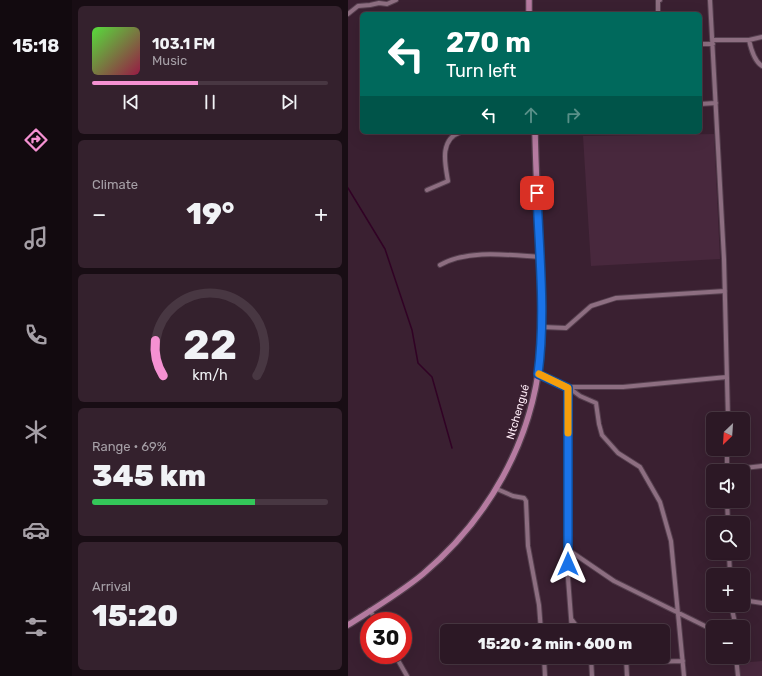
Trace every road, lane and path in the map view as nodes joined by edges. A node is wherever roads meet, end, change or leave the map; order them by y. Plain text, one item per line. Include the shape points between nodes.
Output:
1 (396, 0) edge
2 (529, 0) edge
3 (660, 0) edge
4 (710, 0) edge
5 (529, 12) edge
6 (658, 12) edge
7 (348, 14) edge
8 (762, 37) edge
9 (749, 40) junction
10 (713, 42) junction
11 (702, 44) edge
12 (762, 66) edge
13 (716, 103) junction
14 (702, 104) edge
15 (457, 134) edge
16 (535, 134) edge
17 (427, 190) dead end
18 (540, 257) junction
19 (440, 264) dead end
20 (725, 291) junction
21 (542, 327) junction
22 (538, 374) junction
23 (727, 377) junction
24 (568, 388) junction
25 (728, 412) edge
26 (762, 466) edge
27 (750, 467) edge
28 (496, 489) junction
29 (567, 549) junction
30 (750, 601) edge
31 (762, 603) edge
32 (370, 610) joint
33 (678, 612) junction
34 (571, 619) junction
35 (540, 624) edge
36 (571, 624) edge
37 (575, 624) edge
38 (348, 625) edge
39 (706, 626) edge
40 (670, 661) edge
41 (683, 661) junction
42 (400, 664) edge
43 (544, 664) edge
44 (591, 664) edge
45 (626, 664) edge
46 (737, 664) edge
47 (407, 676) edge
48 (544, 676) edge
49 (592, 676) edge
50 (627, 676) edge
51 (684, 676) edge
52 (738, 676) edge

1 - 7 street via 387,4 358,6
2 - 5 main road
3 - 6 street
4 - 10 street
8 - 9 street
9 - 10 street
9 - 12 street via 753,55
10 - 11 street
10 - 13 street
13 - 14 street
13 - 20 street
15 - 17 street via 450,138 446,146 448,181
16 - 18 main road, Ntchengué
18 - 19 street via 475,255
18 - 21 main road, Ntchengué
20 - 21 street via 616,298 591,306 566,328
20 - 23 street
21 - 22 main road, Ntchengué
22 - 24 street
22 - 28 main road, Ntchengué via 524,432 514,457
23 - 24 street via 623,387
23 - 25 street
24 - 29 street
24 - 33 street via 596,403 602,435 618,453 640,467 660,502 671,541
26 - 27 street
28 - 32 main road, Ntchengué via 474,521 439,560
28 - 35 street via 524,498 526,501 528,546
29 - 33 street via 614,581
29 - 34 street
30 - 31 street
32 - 38 main road, Ntchengué
33 - 39 street
33 - 41 street
34 - 36 street
34 - 37 street
40 - 41 street
41 - 51 street
42 - 47 street
43 - 48 street
44 - 49 street
45 - 50 street
46 - 52 street

